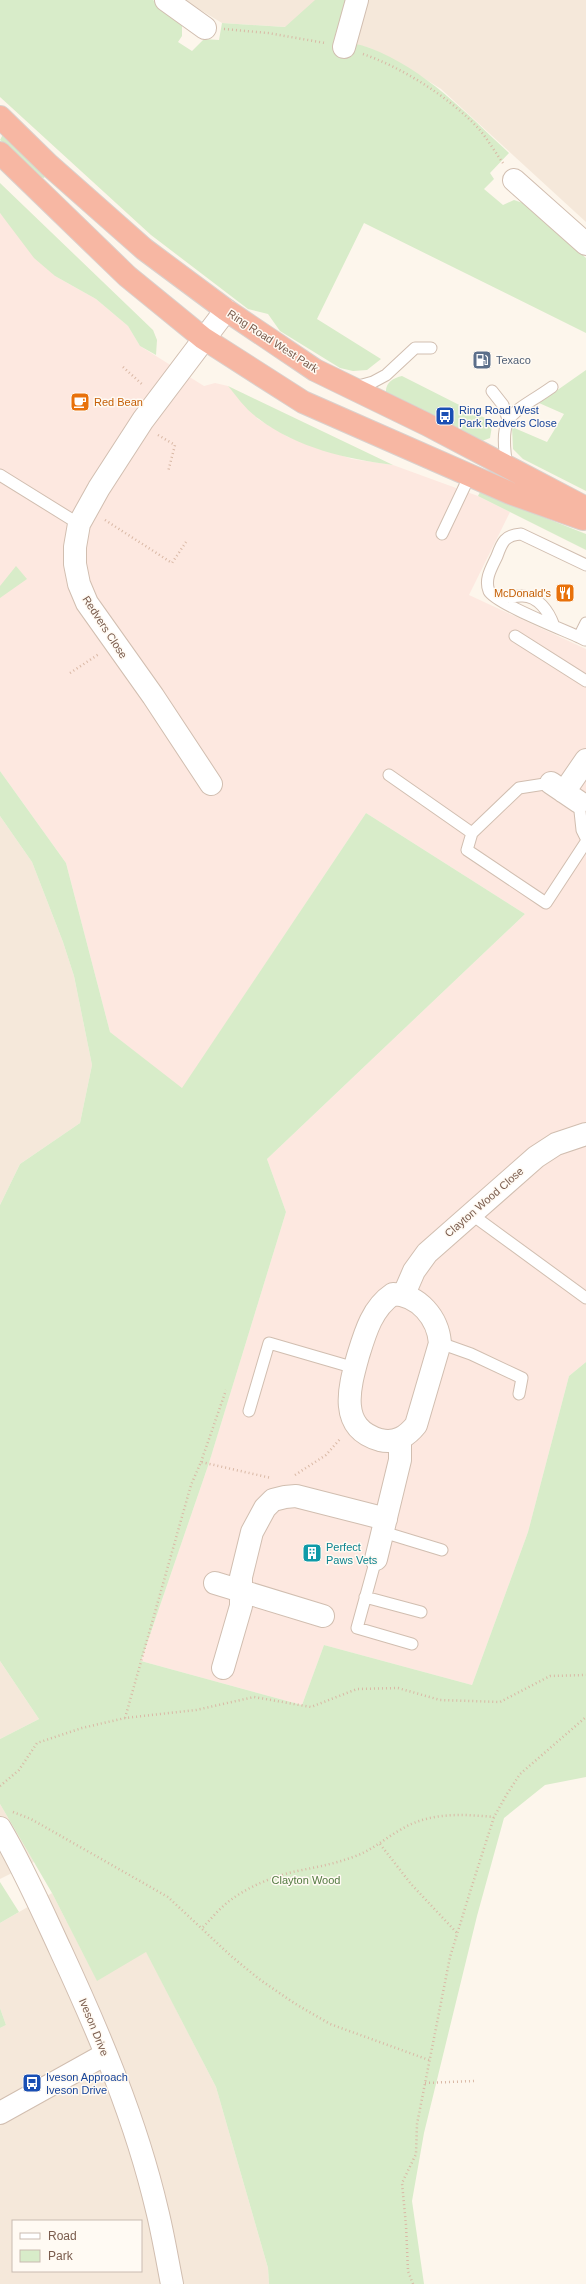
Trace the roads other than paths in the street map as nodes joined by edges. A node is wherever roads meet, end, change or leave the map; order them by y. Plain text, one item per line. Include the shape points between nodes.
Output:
1 (166, 0) edge
2 (357, 0) edge
3 (205, 28) road end
4 (344, 47) road end
5 (0, 117) edge
6 (0, 153) edge
7 (514, 180) road end
8 (586, 244) edge
9 (226, 310) junction
10 (203, 338) junction
11 (431, 348) dead end
12 (552, 387) dead end
13 (352, 388) junction
14 (492, 391) dead end
15 (508, 420) junction
16 (507, 467) junction
17 (0, 475) edge
18 (470, 476) junction
19 (586, 508) edge
20 (83, 517) junction
21 (586, 520) edge
22 (442, 534) dead end
23 (586, 565) edge
24 (492, 594) junction
25 (586, 623) edge
26 (554, 626) junction
27 (515, 636) dead end
28 (583, 639) edge
29 (586, 681) edge
30 (586, 760) edge
31 (389, 775) dead end
32 (211, 784) dead end
33 (564, 792) junction
34 (472, 833) junction
35 (586, 838) edge
36 (586, 842) edge
37 (586, 1134) edge
38 (471, 1214) junction
39 (404, 1294) junction
40 (586, 1298) edge
41 (440, 1343) junction
42 (354, 1368) junction
43 (519, 1394) dead end
44 (249, 1410) dead end
45 (400, 1439) junction
46 (384, 1526) junction
47 (442, 1550) dead end
48 (376, 1559) joint
49 (215, 1583) dead end
50 (241, 1591) junction
51 (365, 1597) junction
52 (421, 1612) dead end
53 (323, 1616) dead end
54 (412, 1644) dead end
55 (223, 1668) dead end
56 (3, 1827) edge
57 (106, 2054) junction
58 (0, 2113) edge
59 (172, 2284) edge

1 - 3 street
2 - 4 street
5 - 9 highway, Ring Road West Park via 144,249
6 - 10 highway via 127,276
7 - 8 street
9 - 10 street, Redvers Close
9 - 13 highway, Ring Road West Park via 315,370
10 - 18 highway via 303,402
10 - 20 street, Redvers Close via 141,423
11 - 13 lane via 415,348 386,374 373,382
12 - 15 lane via 517,410
13 - 16 highway, Ring Road West Park
14 - 15 lane via 503,405
15 - 16 lane via 503,433
16 - 19 highway, Ring Road West Park
17 - 20 lane
18 - 21 highway
18 - 22 lane
20 - 32 street, Redvers Close via 75,546 78,584 87,602
23 - 24 lane via 521,534 510,535 503,541 487,580
24 - 26 lane via 501,602
24 - 26 lane via 500,598 523,595 534,599 543,606
25 - 28 lane
26 - 28 lane
27 - 29 lane
30 - 33 street
31 - 34 lane
33 - 34 lane via 518,788
33 - 35 lane
34 - 36 lane via 467,850 546,903
37 - 38 street, Clayton Wood Close via 556,1144 536,1157
38 - 39 street, Clayton Wood Close via 420,1261
38 - 40 lane
39 - 41 street via 417,1301 432,1317 439,1330
39 - 42 street via 393,1294 377,1309 366,1330
41 - 43 lane via 471,1354 522,1378
41 - 45 street via 416,1424 410,1433
42 - 44 lane via 269,1343
42 - 45 street via 348,1398 351,1415 359,1428 372,1438 386,1442
45 - 46 street via 400,1460
46 - 47 lane
46 - 48 street
46 - 50 street via 296,1496 274,1500 265,1508 252,1532 241,1577
48 - 51 lane
49 - 50 street
50 - 53 street
50 - 55 street via 241,1606
51 - 52 lane
51 - 54 lane via 357,1628
56 - 57 street, Iveson Drive via 87,2007
57 - 58 street
57 - 59 street, Iveson Drive via 157,2209

